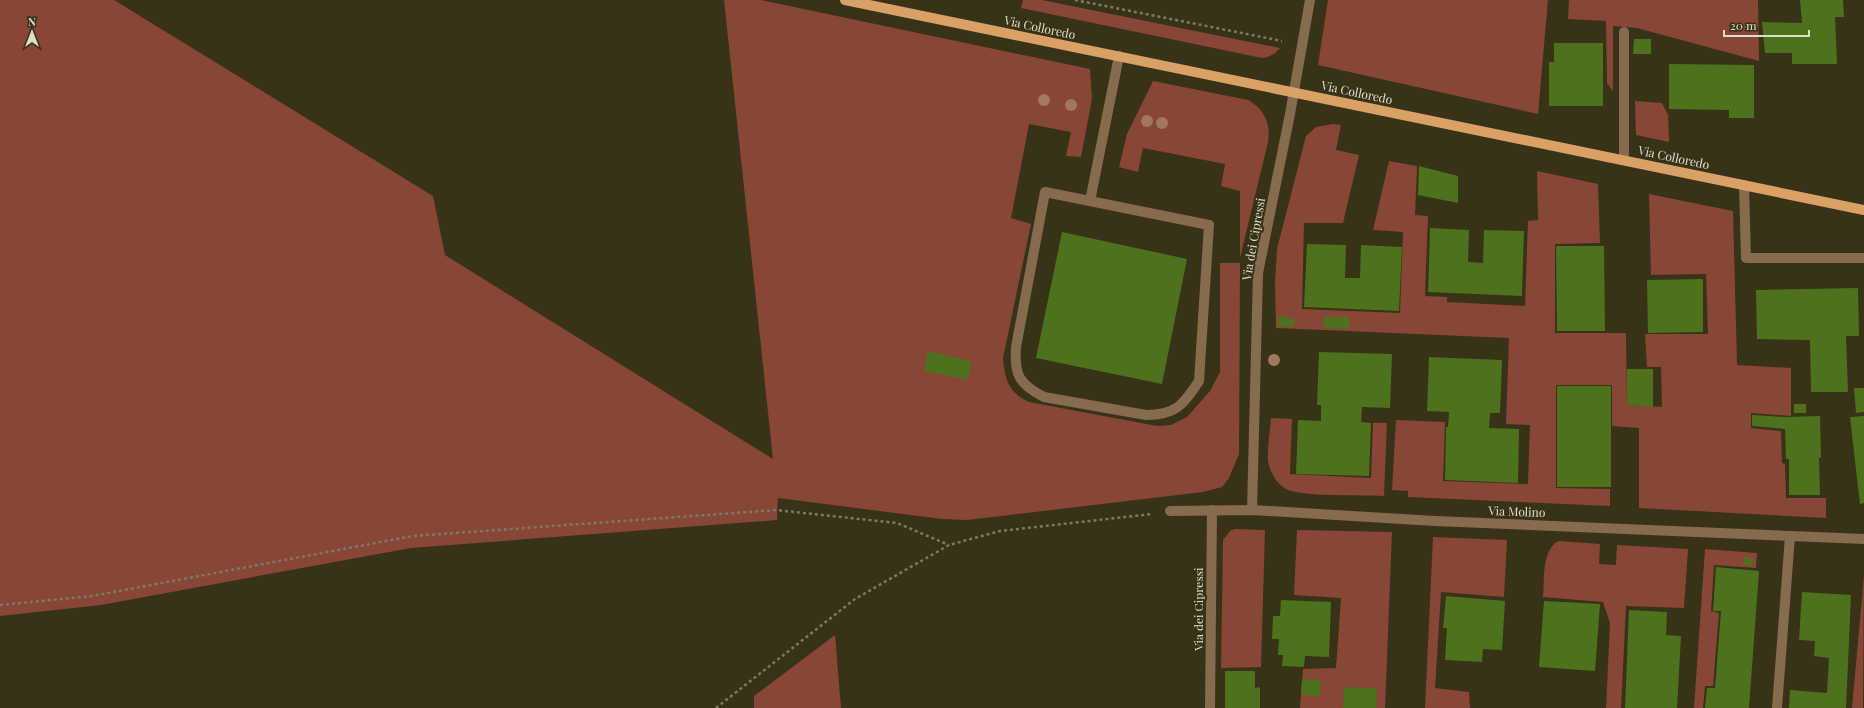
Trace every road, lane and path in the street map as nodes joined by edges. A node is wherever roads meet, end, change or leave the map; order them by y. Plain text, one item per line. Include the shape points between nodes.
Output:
1 (845, 0) edge
2 (1075, 0) edge
3 (1310, 0) edge
4 (1624, 32) dead end
5 (1302, 45) junction
6 (1119, 56) junction
7 (1294, 92) junction
8 (1624, 160) junction
9 (1744, 185) junction
10 (1090, 201) junction
11 (1864, 210) edge
12 (1864, 258) edge
13 (1212, 510) junction
14 (1252, 510) junction
15 (1170, 512) joint
16 (1790, 536) junction
17 (1864, 538) edge
18 (949, 545) junction
19 (0, 605) edge
20 (716, 708) edge
21 (1210, 708) edge
22 (1777, 708) edge

1 - 6 main road, Via Colloredo
2 - 5 path
3 - 5 street, Via dei Cipressi
4 - 8 street
5 - 7 street, Via dei Cipressi
6 - 7 main road, Via Colloredo
6 - 10 street
7 - 8 main road, Via Colloredo
7 - 14 street, Via dei Cipressi via 1258,273
8 - 9 main road, Via Colloredo
9 - 11 main road, Via Colloredo
9 - 12 street via 1746,258
10 - 10 street via 1045,192 1016,347 1015,364 1019,378 1029,389 1044,397 1146,415 1163,415 1178,408 1199,381 1208,225
13 - 14 street, Via Molino
13 - 15 street, Via Molino
13 - 21 street, Via dei Cipressi
14 - 16 street, Via Molino
15 - 18 path via 1000,531
16 - 17 street, Via Molino
16 - 22 street
18 - 19 path via 897,523 776,510 413,536 92,596
18 - 20 path via 855,599

